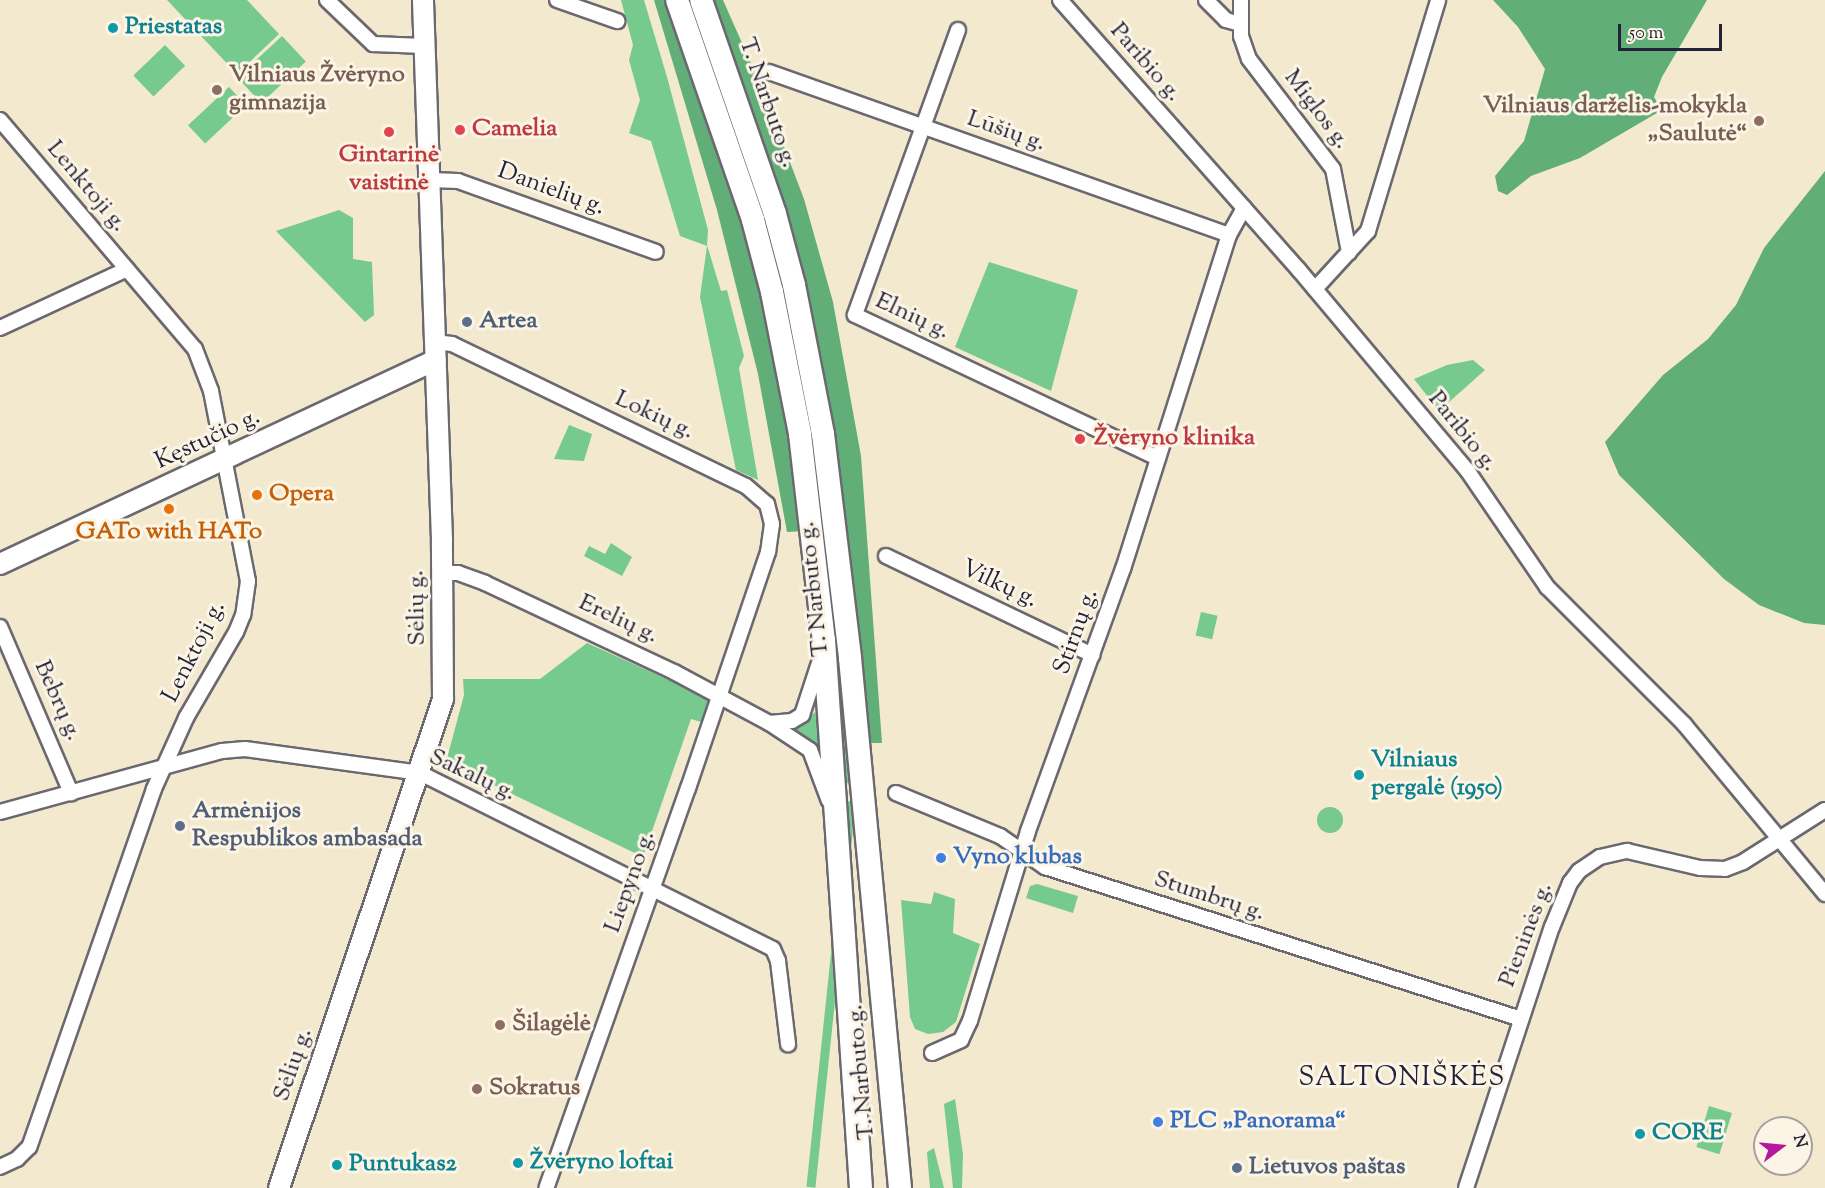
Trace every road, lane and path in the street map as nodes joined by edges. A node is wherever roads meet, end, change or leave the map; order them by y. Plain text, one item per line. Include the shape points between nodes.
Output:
1 (327, 0) edge
2 (423, 0) edge
3 (557, 0) edge
4 (677, 0) edge
5 (701, 0) edge
6 (1060, 0) edge
7 (1206, 0) edge
8 (1241, 0) edge
9 (1438, 0) edge
10 (617, 21) dead end
11 (1240, 24) junction
12 (958, 30) dead end
13 (424, 46) junction
14 (769, 72) dead end
15 (0, 120) edge
16 (922, 127) junction
17 (430, 180) junction
18 (1244, 208) junction
19 (1228, 235) junction
20 (656, 252) dead end
21 (1349, 252) junction
22 (127, 269) junction
23 (1315, 289) junction
24 (0, 328) edge
25 (435, 351) junction
26 (1158, 458) junction
27 (225, 460) junction
28 (886, 556) dead end
29 (0, 564) edge
30 (442, 573) junction
31 (754, 589) joint
32 (0, 627) edge
33 (824, 640) junction
34 (1093, 655) junction
35 (718, 696) junction
36 (769, 723) junction
37 (164, 767) junction
38 (420, 773) junction
39 (71, 793) junction
40 (896, 793) dead end
41 (1825, 810) edge
42 (0, 813) edge
43 (838, 823) junction
44 (1779, 840) junction
45 (1022, 853) junction
46 (653, 890) junction
47 (1825, 894) edge
48 (1520, 1019) junction
49 (788, 1044) dead end
50 (932, 1053) dead end
51 (0, 1167) edge
52 (279, 1188) edge
53 (546, 1188) edge
54 (861, 1188) edge
55 (900, 1188) edge
56 (1466, 1188) edge

1 - 13 street via 373,44
2 - 13 street, Sėlių g.
3 - 10 street
4 - 33 main road, T. Narbuto g. via 724,128 772,292 802,445
5 - 55 main road, T. Narbuto g. via 775,214 794,285 823,434 851,669
6 - 18 street, Paribio g.
7 - 11 street via 1226,20
8 - 11 street, Miglos g.
9 - 21 street via 1368,231
11 - 21 street, Miglos g. via 1249,59 1333,169
12 - 16 street, Elnių g.
13 - 17 street, Sėlių g.
14 - 16 street, Lūšių g.
15 - 22 street, Lenktoji g.
16 - 19 street, Lūšių g.
16 - 26 street, Elnių g. via 855,315
17 - 20 street, Danielių g. via 458,181
17 - 25 street, Sėlių g.
18 - 19 street, Stirnų g.
18 - 23 street, Paribio g.
19 - 26 street, Stirnų g.
21 - 23 street
22 - 24 street
22 - 27 street, Lenktoji g. via 195,349 211,391
23 - 44 street, Paribio g. via 1467,470 1547,587 1684,724
25 - 27 street, Kęstučio g.
25 - 30 street, Sėlių g.
25 - 31 street, Lokių g. via 452,344 722,473 761,496 771,514 772,533
26 - 34 street, Stirnų g.
27 - 29 street, Kęstučio g.
27 - 37 street, Lenktoji g. via 246,563 247,599 236,632 186,718
28 - 34 street, Vilkų g.
30 - 35 street, Erelių g. via 458,573 485,583
30 - 38 street, Sėlių g. via 443,699
31 - 35 street, Liepyno g.
32 - 39 street, Bebrų g.
33 - 36 street via 805,711 792,721
33 - 43 main road, T. Narbuto g.
34 - 45 street, Stirnų g.
35 - 36 street, Erelių g.
35 - 46 street, Liepyno g.
36 - 43 street, Erelių g. via 810,750
37 - 38 street, Sakalų g. via 247,749
37 - 39 street, Sakalų g.
37 - 51 street, Lenktoji g. via 29,1147 17,1159
38 - 46 street, Sakalų g.
38 - 52 street, Sėlių g.
39 - 42 street, Sakalų g.
40 - 45 street, Stumbrų g. via 1000,836
41 - 44 street, Pieninės g.
43 - 54 main road, T. Narbuto g.
44 - 47 street, Paribio g.
44 - 48 street, Pieninės g. via 1725,869 1700,868 1627,851 1589,863 1570,883 1560,903
45 - 48 street, Stumbrų g. via 1066,874
45 - 50 street, Stirnų g. via 970,1021 961,1040
46 - 49 street, Sakalų g. via 773,949 780,972
46 - 53 street, Liepyno g.
48 - 56 street, Pieninės g.

